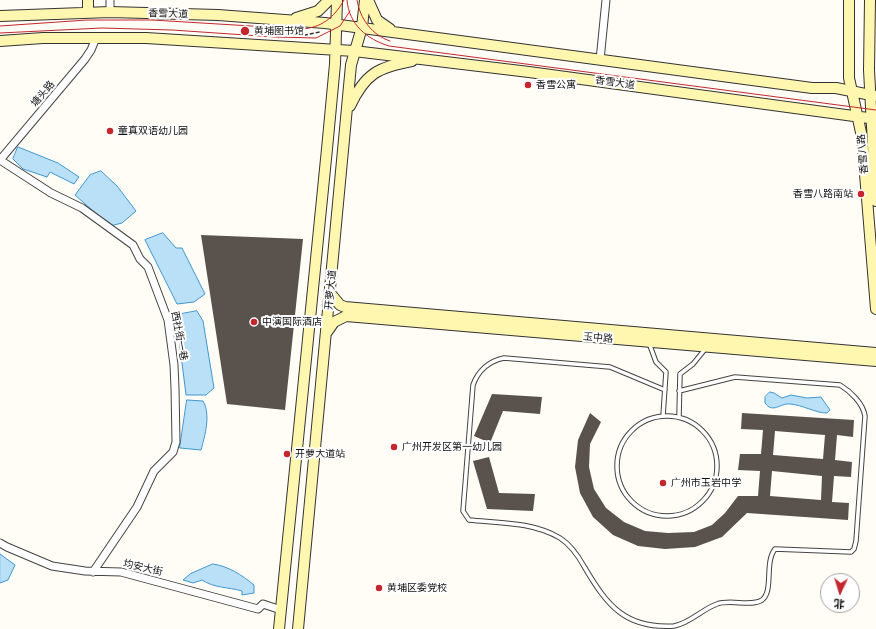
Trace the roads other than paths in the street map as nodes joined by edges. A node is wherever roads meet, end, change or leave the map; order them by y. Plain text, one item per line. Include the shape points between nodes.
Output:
1 (88, 0) edge
2 (110, 0) edge
3 (329, 0) edge
4 (337, 0) edge
5 (366, 0) edge
6 (606, 0) edge
7 (849, 0) edge
8 (870, 0) edge
9 (88, 12) junction
10 (110, 12) junction
11 (0, 16) edge
12 (284, 19) junction
13 (337, 24) junction
14 (362, 26) junction
15 (396, 31) junction
16 (96, 38) junction
17 (0, 41) edge
18 (336, 50) junction
19 (354, 51) junction
20 (424, 58) junction
21 (600, 60) junction
22 (853, 91) junction
23 (874, 95) edge
24 (347, 113) junction
25 (858, 117) junction
26 (874, 119) edge
27 (328, 139) junction
28 (344, 142) junction
29 (0, 160) edge
30 (876, 201) edge
31 (330, 293) junction
32 (876, 309) edge
33 (327, 332) junction
34 (649, 342) junction
35 (707, 347) junction
36 (876, 353) edge
37 (876, 361) edge
38 (665, 390) junction
39 (679, 391) junction
40 (662, 416) junction
41 (679, 416) junction
42 (0, 543) edge
43 (93, 572) junction
44 (280, 610) junction
45 (279, 629) edge
46 (298, 629) edge

1 - 9 main road
2 - 10 street
3 - 12 main road via 310,14
4 - 13 main road, 开萝大道
5 - 14 main road, 开萝大道
5 - 15 main road via 377,20
6 - 21 street
7 - 22 main road, 香雪八路 via 849,78
8 - 23 main road, 香雪八路 via 869,44
9 - 10 main road, 香雪大道
9 - 11 main road, 香雪大道
10 - 12 main road, 香雪大道
12 - 13 main road, 香雪大道
13 - 14 main road, 香雪大道
13 - 18 main road, 开萝大道
14 - 15 main road, 香雪大道
14 - 19 main road, 开萝大道
15 - 21 main road, 香雪大道
16 - 17 main road
16 - 18 main road via 187,39
16 - 29 street, 塘头路 via 85,59
18 - 19 main road, 香雪大道
18 - 27 main road, 开萝大道
19 - 20 main road, 香雪大道
19 - 24 main road, 开萝大道
20 - 24 main road via 397,63 376,71 356,93
20 - 25 main road, 香雪大道
21 - 22 main road, 香雪大道 via 812,88
22 - 23 main road, 香雪大道
22 - 25 main road, 香雪八路
23 - 26 main road, 香雪八路
24 - 28 main road, 开萝大道
25 - 26 main road, 香雪大道
25 - 32 main road, 香雪八路 via 862,137
26 - 30 main road, 香雪八路
27 - 28 main road via 331,130 335,129
27 - 44 main road, 开萝大道
28 - 31 main road, 开萝大道
29 - 43 street, 西社街一巷 via 51,193 82,208 133,245 140,259 148,267 168,320 174,365 176,442 173,452 154,471 137,506
31 - 33 main road, 开萝大道
31 - 36 main road, 玉中路 via 340,306 345,308
33 - 34 main road, 玉中路 via 334,322 346,316
33 - 46 main road, 开萝大道
34 - 35 main road, 玉中路
34 - 38 lane via 656,362 666,372
35 - 37 main road, 玉中路
35 - 39 lane via 693,364 680,374
38 - 39 lane via 610,367 504,358 495,360 477,376 473,393 463,511 469,520 530,526 562,539 577,554 606,602 616,612 645,626 675,626 691,620 715,604 726,601 756,603 762,600 767,592 769,562 775,549 851,552 856,541 865,416 864,409 848,390 840,385 735,377
38 - 40 lane
39 - 41 lane
40 - 41 lane
40 - 41 lane via 649,419 628,435 621,446 617,466 621,486 628,497 650,513 663,516 689,511 700,504 715,482 717,468 712,442 693,423
42 - 43 street, 均安大街 via 52,566
43 - 44 street, 均安大街 via 121,572 251,608 258,609 263,604
44 - 45 main road, 开萝大道

